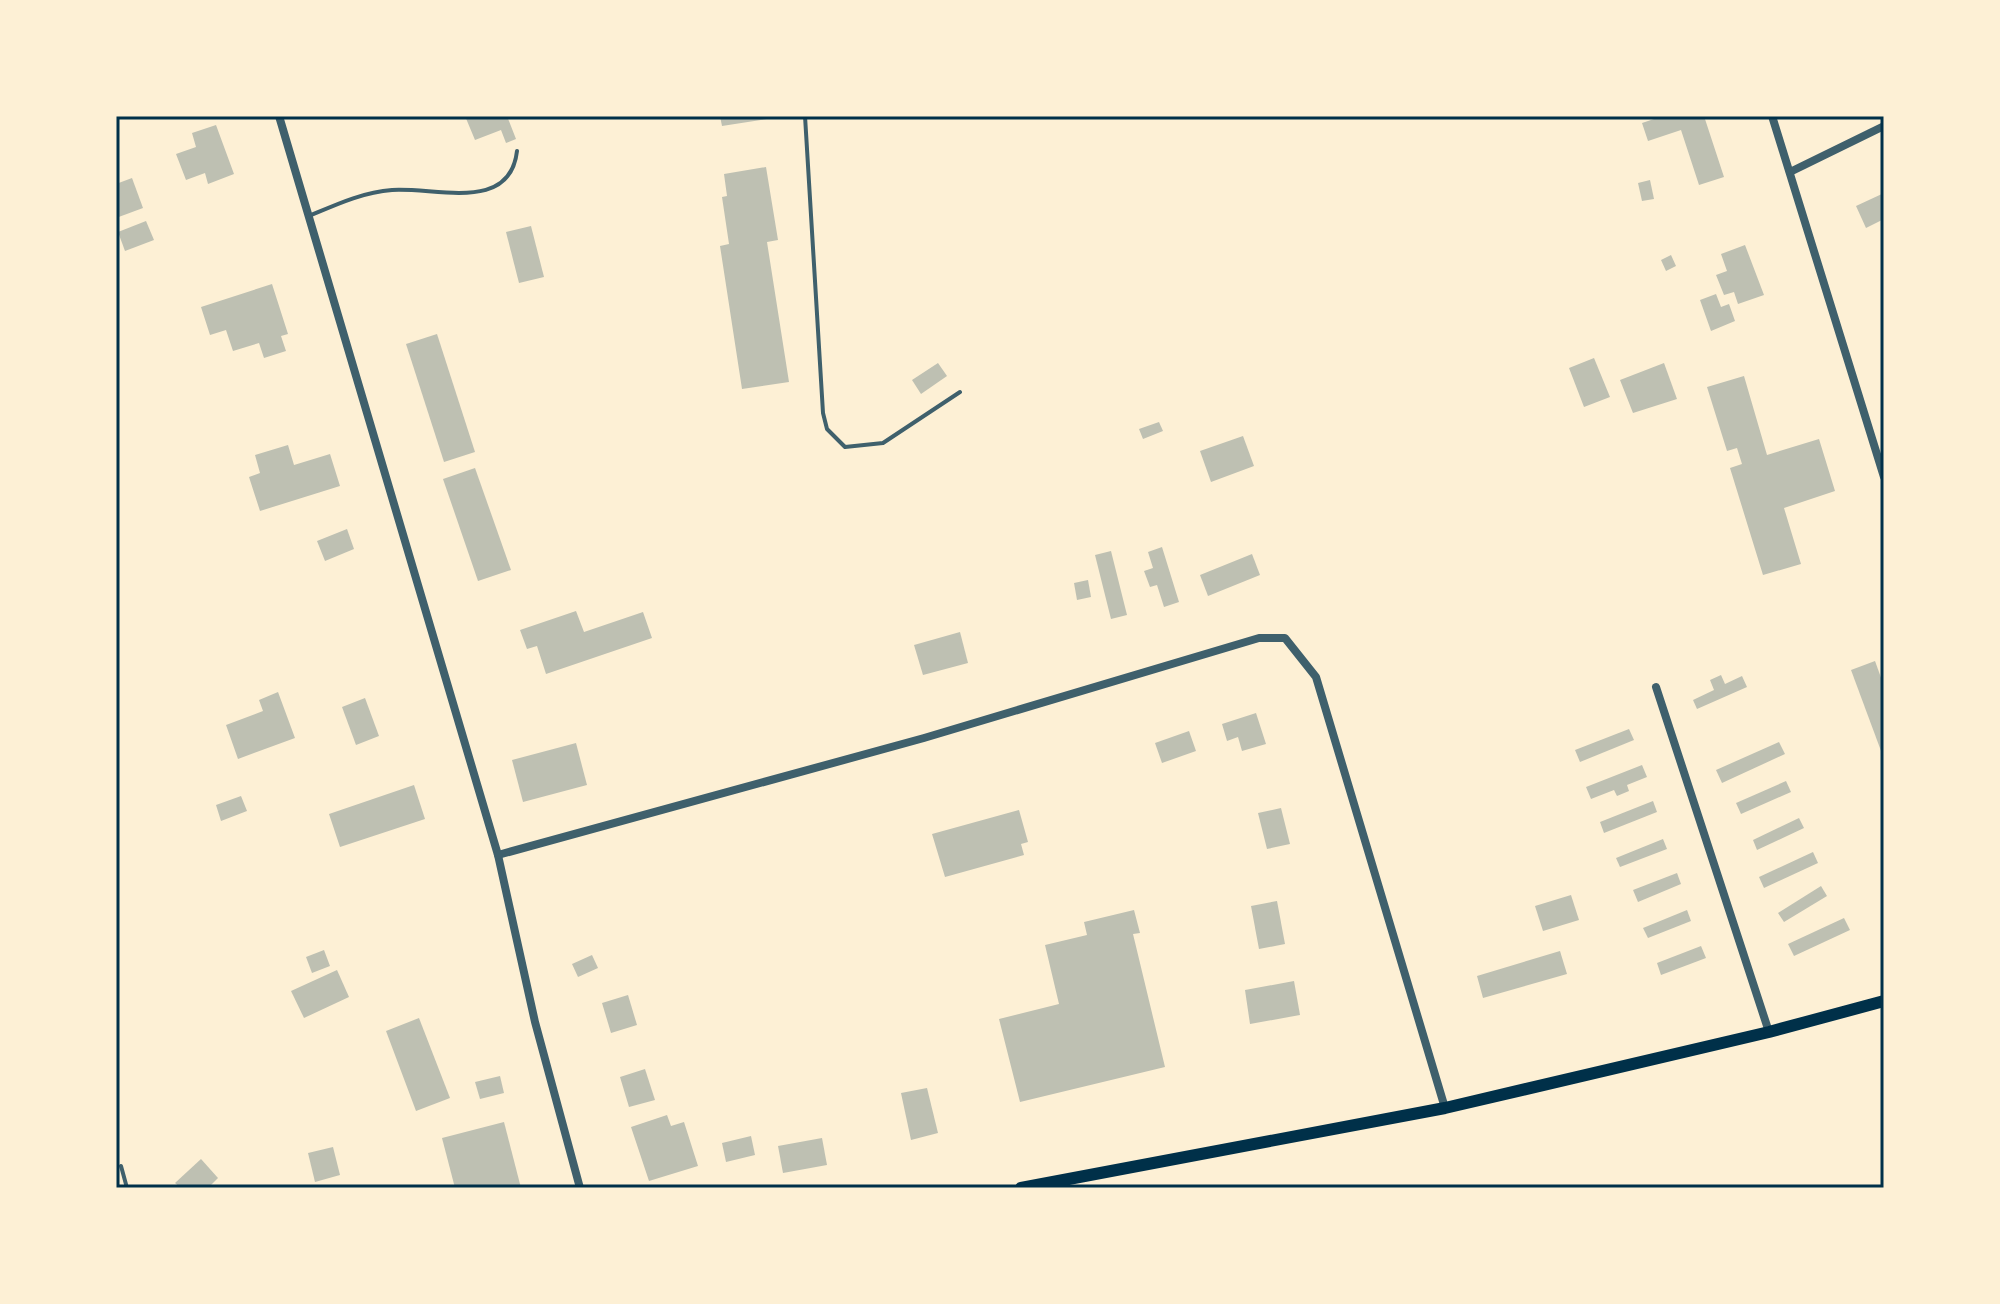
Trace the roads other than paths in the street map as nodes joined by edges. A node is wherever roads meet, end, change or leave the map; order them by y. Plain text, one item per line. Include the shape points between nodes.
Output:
1 (279, 116) edge
2 (805, 116) edge
3 (1772, 116) edge
4 (1884, 126) edge
5 (517, 151) dead end
6 (1790, 172) junction
7 (309, 216) junction
8 (960, 392) dead end
9 (1881, 458) edge
10 (1884, 477) edge
11 (1656, 687) dead end
12 (498, 855) junction
13 (1884, 1001) edge
14 (1769, 1032) junction
15 (1445, 1108) junction
16 (121, 1166) dead end
17 (127, 1188) edge
18 (580, 1188) edge
19 (1021, 1188) edge

1 - 7 street
2 - 8 lane via 827,429 845,447 883,443
3 - 6 street
4 - 6 street
5 - 7 lane via 512,174 503,185 464,193 391,190
6 - 9 street
7 - 12 street
9 - 10 street
11 - 14 street
12 - 15 street via 924,738 1259,638 1285,638 1316,677
12 - 18 street via 535,1022
13 - 14 main road
14 - 15 main road
15 - 19 main road
16 - 17 lane

